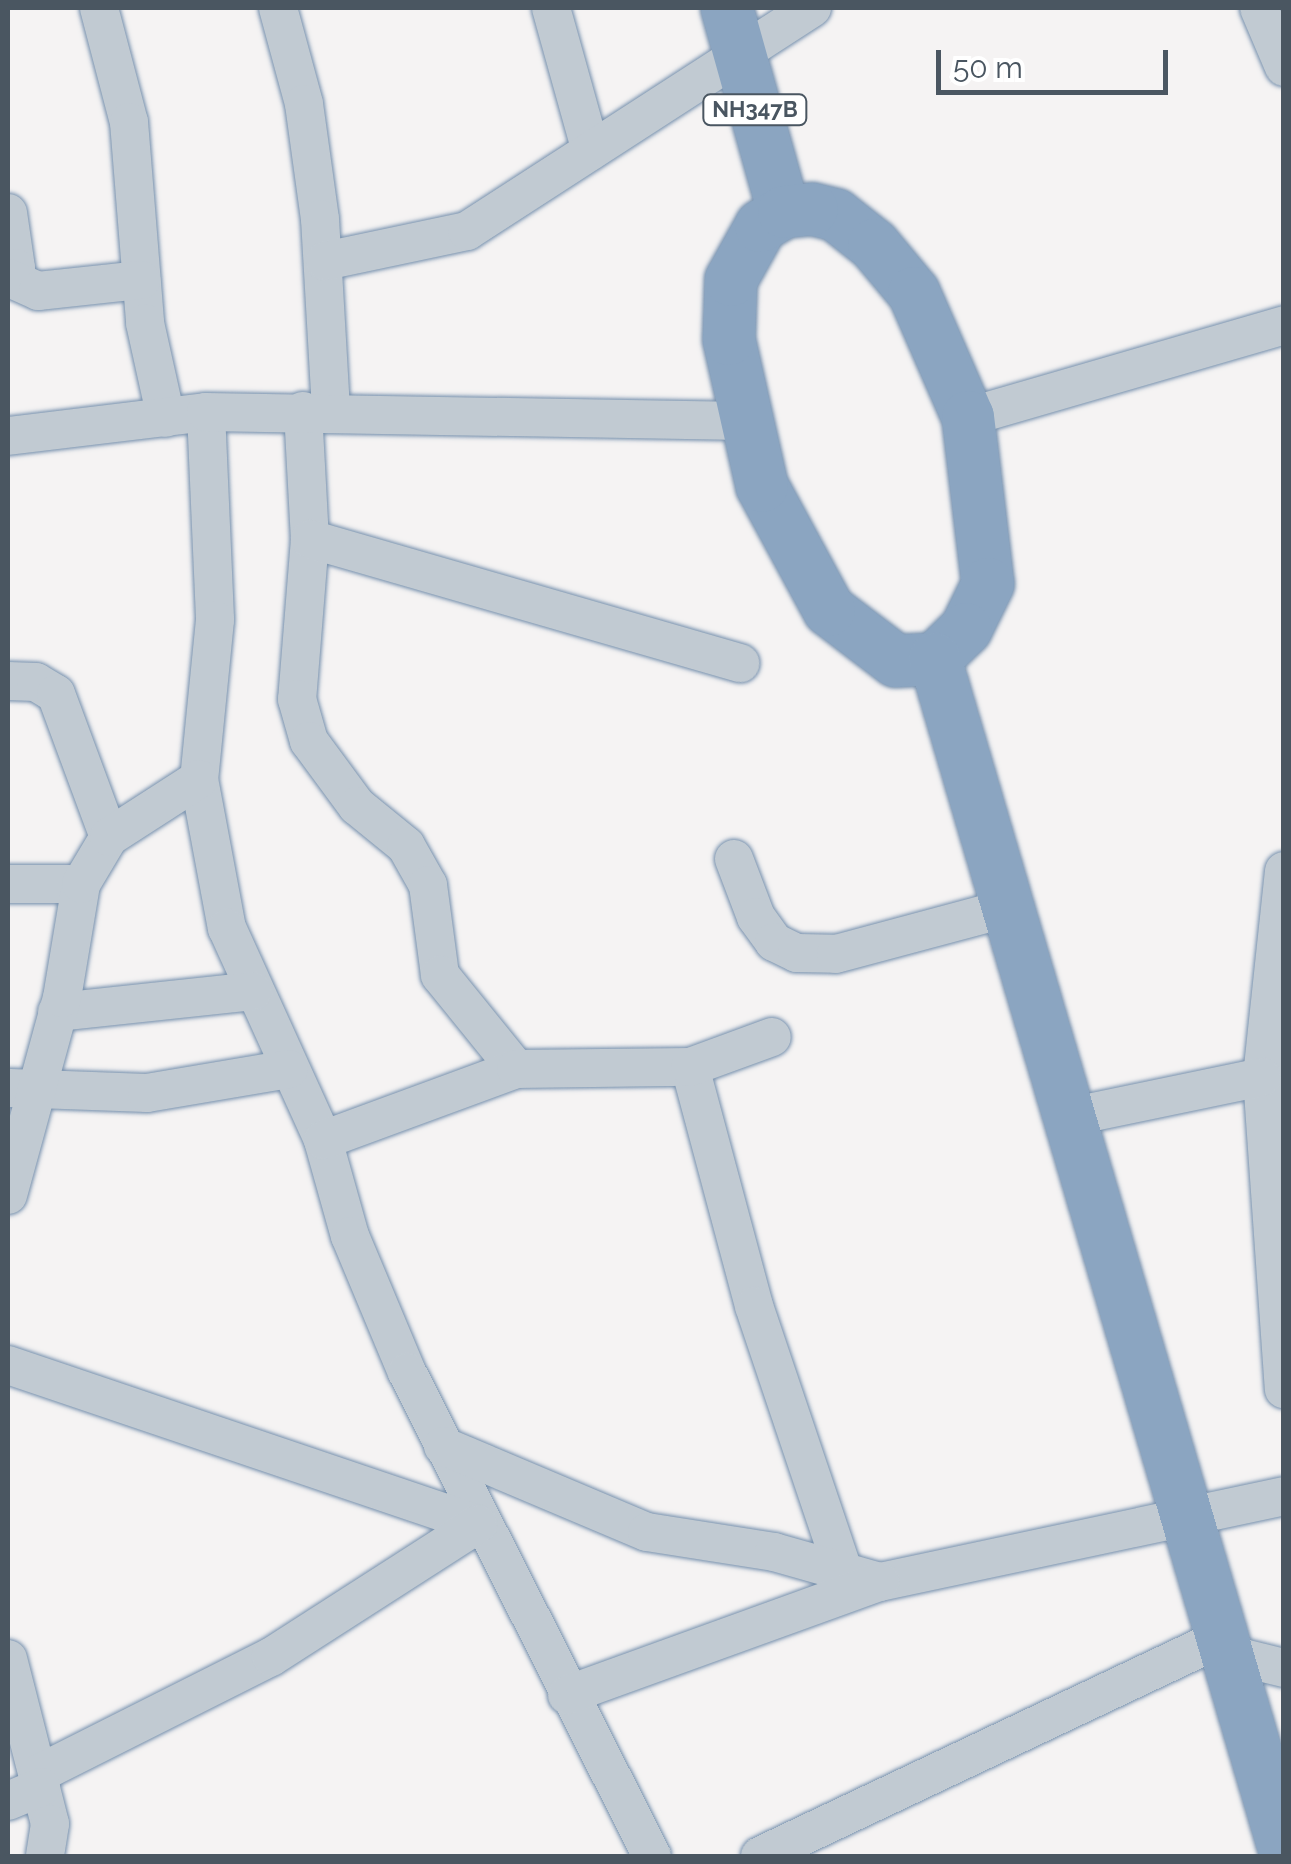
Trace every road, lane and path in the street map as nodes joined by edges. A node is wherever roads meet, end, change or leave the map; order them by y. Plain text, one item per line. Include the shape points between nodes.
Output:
1 (99, 8) edge
2 (278, 8) edge
3 (552, 8) edge
4 (727, 8) edge
5 (812, 8) edge
6 (1260, 8) edge
7 (740, 59) junction
8 (1284, 67) edge
9 (591, 151) junction
10 (784, 212) junction
11 (8, 213) edge
12 (325, 261) junction
13 (8, 279) edge
14 (141, 280) junction
15 (1284, 325) edge
16 (317, 411) junction
17 (206, 412) junction
18 (968, 417) junction
19 (166, 418) junction
20 (744, 421) junction
21 (8, 436) edge
22 (310, 539) junction
23 (936, 659) junction
24 (740, 663) dead end
25 (8, 681) edge
26 (199, 780) junction
27 (109, 837) junction
28 (734, 859) dead end
29 (1284, 871) edge
30 (8, 884) edge
31 (81, 884) junction
32 (1010, 907) junction
33 (253, 991) junction
34 (57, 1012) junction
35 (772, 1037) dead end
36 (690, 1067) junction
37 (290, 1069) junction
38 (516, 1069) junction
39 (1262, 1078) junction
40 (20, 1090) edge
41 (1074, 1116) junction
42 (322, 1140) junction
43 (8, 1196) edge
44 (8, 1365) edge
45 (1283, 1372) edge
46 (1284, 1389) edge
47 (443, 1446) junction
48 (1284, 1496) edge
49 (1184, 1514) junction
50 (478, 1524) junction
51 (843, 1570) junction
52 (880, 1582) junction
53 (1225, 1646) junction
54 (8, 1660) edge
55 (1284, 1668) edge
56 (568, 1695) junction
57 (29, 1787) edge
58 (1284, 1848) edge
59 (45, 1856) edge
60 (652, 1856) edge
61 (760, 1856) edge

1 - 14 street via 129,122
2 - 12 street via 304,104
3 - 9 street
4 - 7 highway, NH347B
5 - 7 street via 768,31
6 - 8 street
7 - 9 street
7 - 10 highway, NH347B
9 - 12 street via 466,231
10 - 18 highway via 836,215 874,246 914,293
10 - 20 highway via 742,249 731,280 729,338
11 - 13 street via 16,268
12 - 16 street
13 - 14 street via 38,291
14 - 19 street
15 - 18 street
16 - 17 street
16 - 20 street
16 - 22 street
17 - 19 street
17 - 26 street via 215,620
18 - 23 highway via 988,584 966,629
19 - 21 street
20 - 23 highway via 762,486 830,610 896,661
22 - 24 street
22 - 38 street via 297,645 297,700 309,741 357,806 406,846 428,885 440,975
23 - 32 highway
25 - 27 street via 36,682 56,694
26 - 27 street
26 - 33 street via 214,880
27 - 31 street
28 - 32 street via 756,917 774,942 797,953 836,954
29 - 39 street
30 - 31 street
31 - 34 street
32 - 41 highway
33 - 34 street
33 - 37 street
34 - 40 street
35 - 36 street
36 - 38 street
36 - 51 street via 754,1306
37 - 40 street via 147,1093
37 - 42 street
38 - 42 street
39 - 41 street
39 - 45 street
40 - 43 street
41 - 49 highway
42 - 47 street via 350,1236
44 - 50 street
45 - 46 street
47 - 50 street
47 - 51 street via 647,1532
48 - 49 street
49 - 52 street
49 - 53 highway
50 - 56 street
50 - 57 street via 286,1648
51 - 52 street
52 - 56 street
53 - 55 street
53 - 58 highway
53 - 61 street
54 - 57 street
56 - 60 street
57 - 59 street via 50,1824

